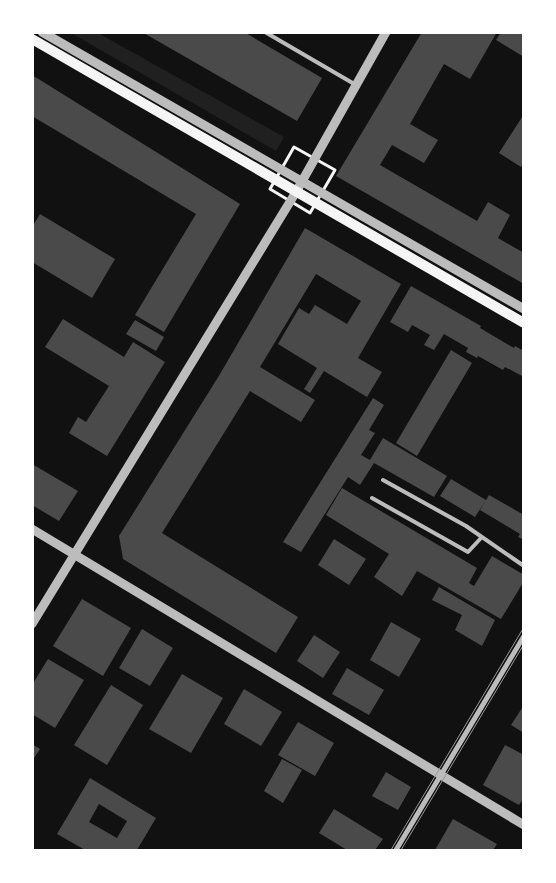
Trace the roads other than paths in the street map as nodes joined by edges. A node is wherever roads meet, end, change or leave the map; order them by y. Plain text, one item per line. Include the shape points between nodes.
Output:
1 (42, 32) edge
2 (265, 32) edge
3 (386, 32) edge
4 (32, 39) edge
5 (356, 85) junction
6 (302, 181) junction
7 (296, 192) junction
8 (524, 309) edge
9 (524, 322) edge
10 (383, 480) dead end
11 (372, 498) dead end
12 (32, 529) edge
13 (481, 538) junction
14 (74, 553) junction
15 (524, 566) edge
16 (32, 624) edge
17 (524, 636) edge
18 (441, 775) junction
19 (524, 825) edge
20 (396, 850) edge

1 - 6 street
2 - 5 lane
3 - 5 street
4 - 7 main road
5 - 6 street
6 - 7 street
6 - 8 street
7 - 9 main road
7 - 14 street
10 - 13 lane via 466,526
11 - 13 lane via 468,552
12 - 14 street
13 - 15 lane
14 - 16 street
14 - 18 street
17 - 18 street
18 - 19 street
18 - 20 street

